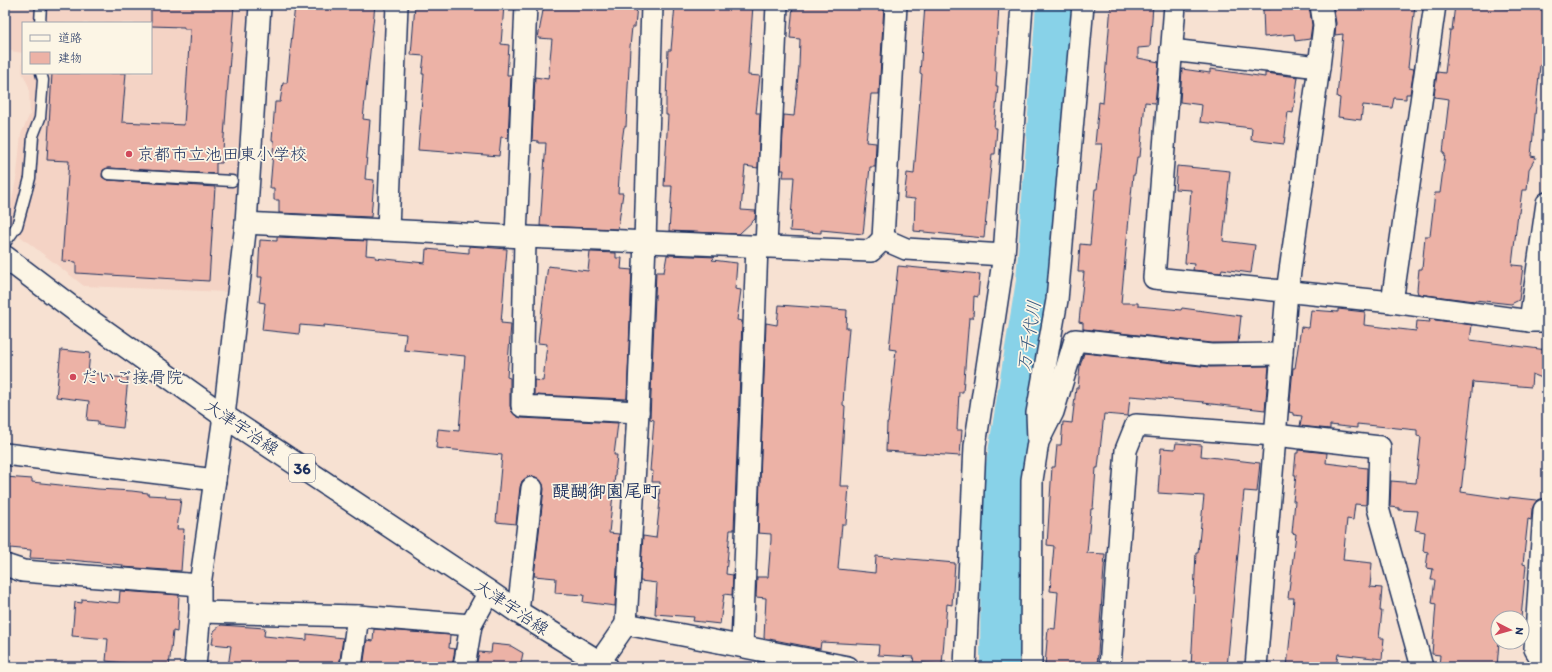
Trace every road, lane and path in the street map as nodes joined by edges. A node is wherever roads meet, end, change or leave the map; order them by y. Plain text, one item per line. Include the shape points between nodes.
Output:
1 (41, 5) edge
2 (260, 5) edge
3 (397, 5) edge
4 (526, 5) edge
5 (652, 5) edge
6 (777, 5) edge
7 (896, 5) edge
8 (1022, 5) edge
9 (1084, 5) edge
10 (1175, 5) edge
11 (1321, 5) edge
12 (1435, 5) edge
13 (40, 22) edge
14 (1171, 50) junction
15 (1320, 67) junction
16 (41, 74) edge
17 (108, 174) dead end
18 (232, 182) dead end
19 (1547, 203) edge
20 (246, 223) junction
21 (388, 229) junction
22 (521, 237) junction
23 (883, 239) junction
24 (645, 242) junction
25 (5, 243) edge
26 (762, 246) junction
27 (1004, 255) junction
28 (5, 257) edge
29 (1287, 292) junction
30 (1392, 302) junction
31 (1539, 321) edge
32 (1282, 354) junction
33 (638, 412) junction
34 (224, 416) junction
35 (1275, 435) junction
36 (1038, 442) junction
37 (5, 454) edge
38 (215, 480) junction
39 (532, 488) dead end
40 (1547, 510) edge
41 (5, 564) edge
42 (1544, 574) edge
43 (200, 585) junction
44 (489, 592) junction
45 (200, 612) junction
46 (518, 612) junction
47 (358, 616) junction
48 (626, 624) junction
49 (471, 625) junction
50 (742, 646) junction
51 (603, 665) edge
52 (1547, 665) edge
53 (195, 667) edge
54 (351, 667) edge
55 (464, 667) edge
56 (848, 667) edge
57 (965, 667) edge
58 (1031, 667) edge
59 (1110, 667) edge
60 (1256, 667) edge
61 (1422, 667) edge

1 - 13 lane
2 - 20 street
3 - 21 street
4 - 22 street
5 - 24 street
6 - 26 street
7 - 23 street
8 - 27 street
9 - 36 street via 1057,300 1037,413
10 - 14 street
11 - 15 street via 1324,25
12 - 30 street
14 - 15 street
14 - 29 street via 1154,278
15 - 29 street
16 - 25 lane via 40,118 33,136 30,178 17,226
17 - 18 lane
19 - 31 street
20 - 21 street
20 - 34 street
21 - 22 street
22 - 24 street
22 - 33 street via 522,406
23 - 26 street via 871,251
23 - 27 street via 906,249
24 - 26 street
24 - 33 street
26 - 50 street
27 - 57 street via 975,446
28 - 34 main road, 大津宇治線 / 36
29 - 30 street
29 - 32 street
30 - 31 street
32 - 35 street
32 - 36 street via 1210,355 1075,340 1053,412
33 - 48 street
34 - 38 street
34 - 44 main road, 大津宇治線 / 36
35 - 59 street via 1136,425 1126,450
35 - 60 street
35 - 61 street via 1380,447 1378,508
36 - 58 street via 1032,480
37 - 38 street
38 - 43 street
39 - 46 street
40 - 42 street via 1544,510
41 - 43 street via 23,572
42 - 52 street via 1535,649
43 - 45 street
44 - 46 main road, 大津宇治線 / 36
44 - 49 street
45 - 47 street
45 - 53 street
46 - 51 main road, 大津宇治線 / 36
47 - 49 street
47 - 54 street
48 - 50 street
48 - 51 street
49 - 55 street
50 - 56 street

